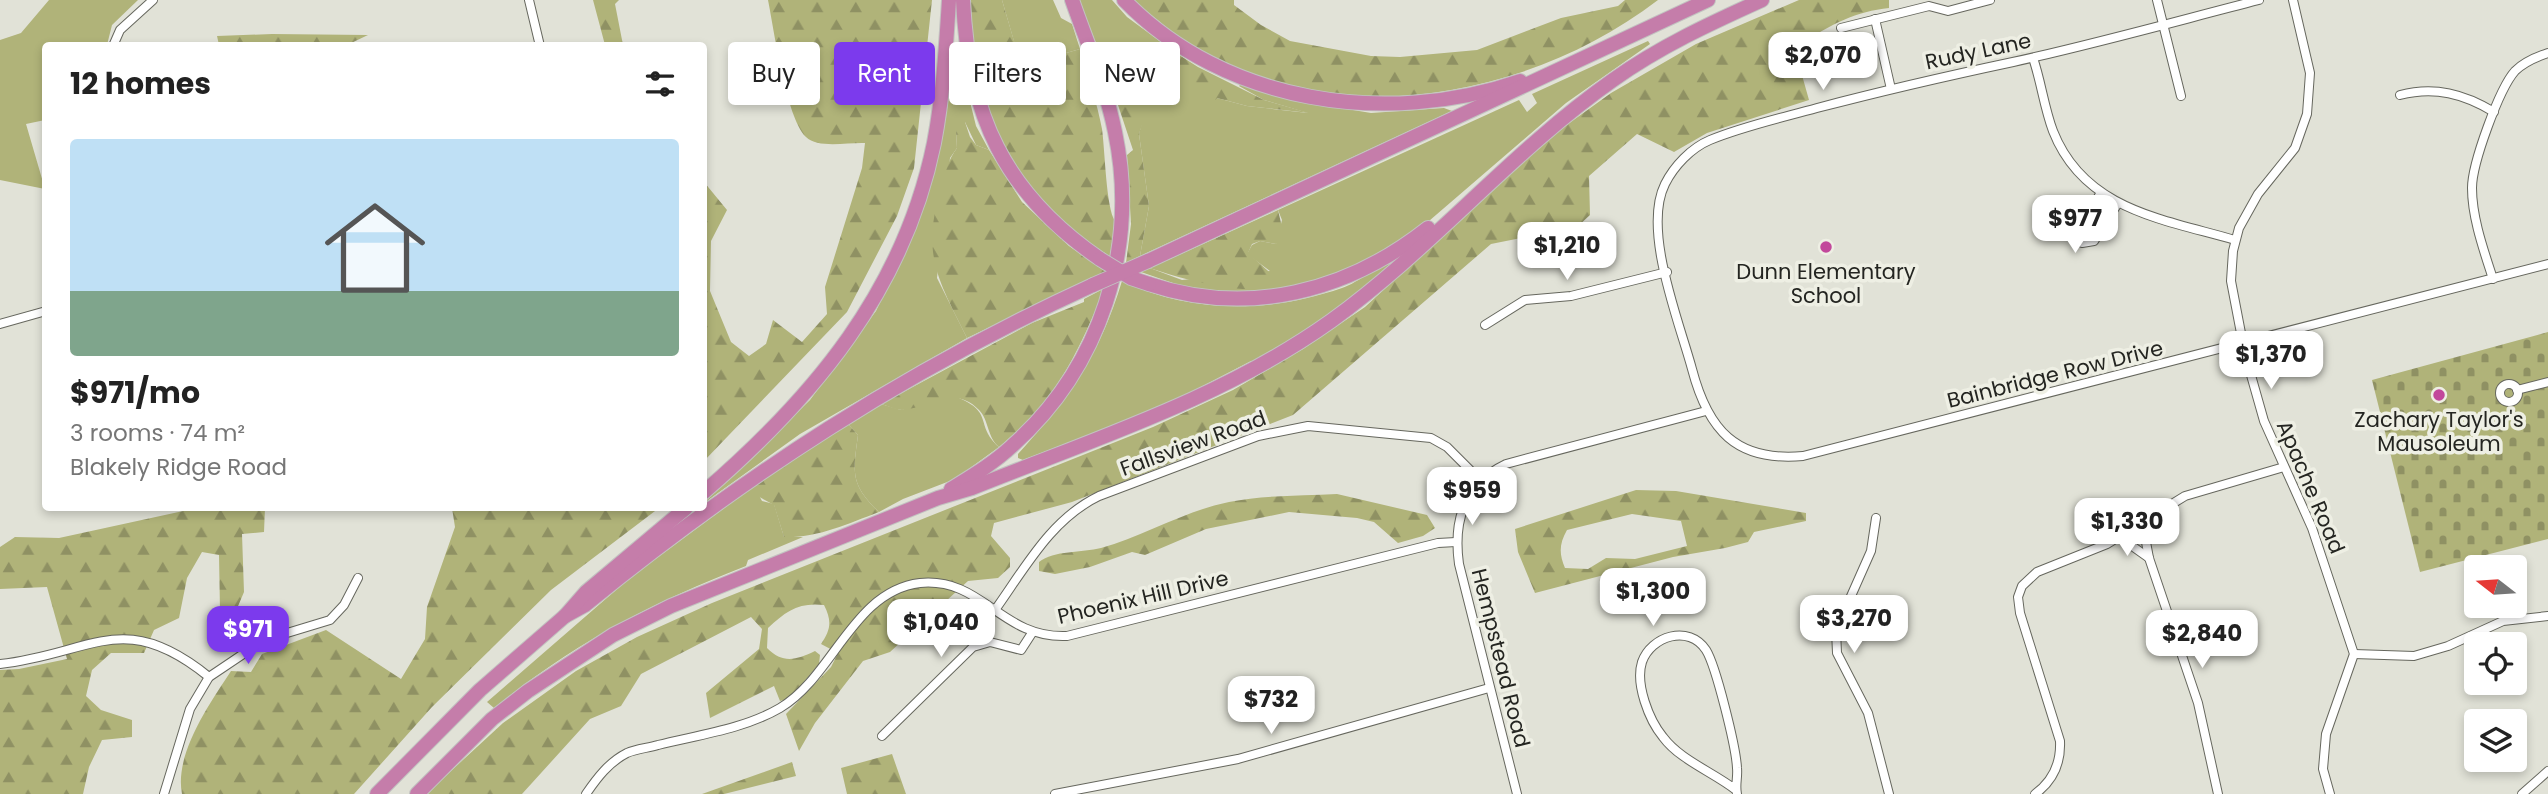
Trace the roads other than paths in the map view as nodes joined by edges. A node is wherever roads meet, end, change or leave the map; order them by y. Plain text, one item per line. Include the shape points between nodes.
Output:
1 (153, 0) edge
2 (529, 0) edge
3 (949, 0) edge
4 (963, 0) edge
5 (1072, 0) edge
6 (1124, 0) edge
7 (1709, 0) edge
8 (1762, 0) edge
9 (1990, 0) edge
10 (2157, 0) edge
11 (2259, 0) edge
12 (2293, 0) edge
13 (1875, 19) junction
14 (2162, 25) junction
15 (1841, 28) dead end
16 (115, 42) edge
17 (539, 42) edge
18 (2548, 52) edge
19 (2032, 58) junction
20 (1564, 66) junction
21 (1891, 89) junction
22 (2400, 94) dead end
23 (2181, 96) dead end
24 (2494, 112) junction
25 (1496, 177) junction
26 (2100, 194) junction
27 (2118, 203) junction
28 (2235, 240) junction
29 (2548, 264) edge
30 (1667, 272) junction
31 (2493, 279) junction
32 (42, 312) edge
33 (0, 324) edge
34 (1485, 325) dead end
35 (2244, 343) junction
36 (2548, 382) edge
37 (2517, 390) dead end
38 (1706, 411) junction
39 (2284, 467) junction
40 (1481, 481) junction
41 (707, 489) edge
42 (939, 498) junction
43 (707, 509) edge
44 (682, 511) edge
45 (704, 511) edge
46 (1876, 519) dead end
47 (2142, 520) junction
48 (2118, 537) junction
49 (1456, 542) junction
50 (2149, 558) junction
51 (358, 578) dead end
52 (995, 610) junction
53 (565, 616) junction
54 (2548, 616) edge
55 (1032, 633) junction
56 (2354, 654) junction
57 (0, 663) edge
58 (209, 677) junction
59 (1489, 688) junction
60 (881, 736) dead end
61 (2548, 771) edge
62 (1736, 792) edge
63 (164, 794) edge
64 (377, 794) edge
65 (416, 794) edge
66 (586, 794) edge
67 (1055, 794) edge
68 (1517, 794) edge
69 (1889, 794) edge
70 (2035, 794) edge
71 (2218, 794) edge
72 (2330, 794) edge
73 (2522, 794) edge

1 - 16 street via 120,30
2 - 17 street
3 - 41 highway via 933,145 892,266 859,325 817,382 769,434
4 - 25 highway, bridge via 972,82 985,123 1014,179 1047,217 1100,259 1149,284 1235,300 1315,289 1394,253 1482,183
5 - 42 highway via 1109,109 1120,160 1121,237 1106,307 1085,354 1052,404 1011,447
6 - 20 highway via 1205,60 1249,80 1317,99 1394,104 1436,101 1503,87
7 - 20 highway
8 - 25 highway via 1678,40 1614,79
9 - 13 street via 1948,11 1929,6
10 - 14 street
11 - 14 street, Rudy Lane
12 - 28 street, Apache Road via 2310,73 2307,114 2295,148 2248,208
13 - 15 street
13 - 21 street
14 - 19 street, Rudy Lane
14 - 23 street
18 - 24 street via 2516,70
19 - 21 street, Rudy Lane
19 - 26 street via 2062,149
20 - 43 highway, bridge via 960,350 805,442
21 - 30 street, Rudy Lane via 1721,136 1687,155 1666,183 1658,209
22 - 24 street via 2446,92
24 - 31 street via 2472,188
25 - 42 highway via 1355,303 1253,370 1175,407
26 - 27 street
26 - 27 street via 2078,230 2082,243 2094,241
27 - 28 street
28 - 35 street, Apache Road via 2231,281
29 - 31 street, Bainbridge Row Drive
30 - 34 street via 1571,296 1525,300
30 - 38 street, Rudy Lane
31 - 35 street, Bainbridge Row Drive
32 - 33 street
35 - 38 street, Bainbridge Row Drive via 1803,456 1768,456 1742,447 1720,431
35 - 39 street, Apache Road via 2264,421
36 - 37 street
38 - 40 street, Hempstead Road via 1522,458
39 - 47 street via 2185,496
39 - 56 street, Apache Road via 2312,528
40 - 49 street, Hempstead Road via 1462,508
40 - 52 street, Fallsview Road via 1447,447 1431,438 1323,426 1282,429 1077,507 1049,534
42 - 65 highway via 671,606 613,635 501,712
44 - 53 highway via 586,592
45 - 53 highway, bridge
46 - 69 street via 1871,551 1836,630 1835,644 1868,713
47 - 48 street
47 - 50 street
48 - 50 street
48 - 70 street via 2037,572 2020,592 2020,613 2060,741 2057,768
49 - 55 street, Phoenix Hill Drive via 1073,634
49 - 59 street, Hempstead Road
50 - 71 street via 2198,703
51 - 58 street via 330,620 264,640
52 - 55 street, Phoenix Hill Drive
52 - 66 street, Phoenix Hill Drive via 958,587 923,583 896,590 875,604 807,685 780,708 749,721 629,752 597,778
53 - 64 highway via 480,690
54 - 56 street via 2503,621 2414,656
55 - 60 street via 1021,650 990,642 973,647
56 - 72 street via 2326,734 2323,769
57 - 58 street via 107,638 166,647
58 - 63 street via 190,709
59 - 67 street via 1238,760
59 - 68 street, Hempstead Road
61 - 73 street
62 - 62 street via 1737,767 1708,654 1692,638 1660,640 1646,654 1640,676 1656,726 1671,746

